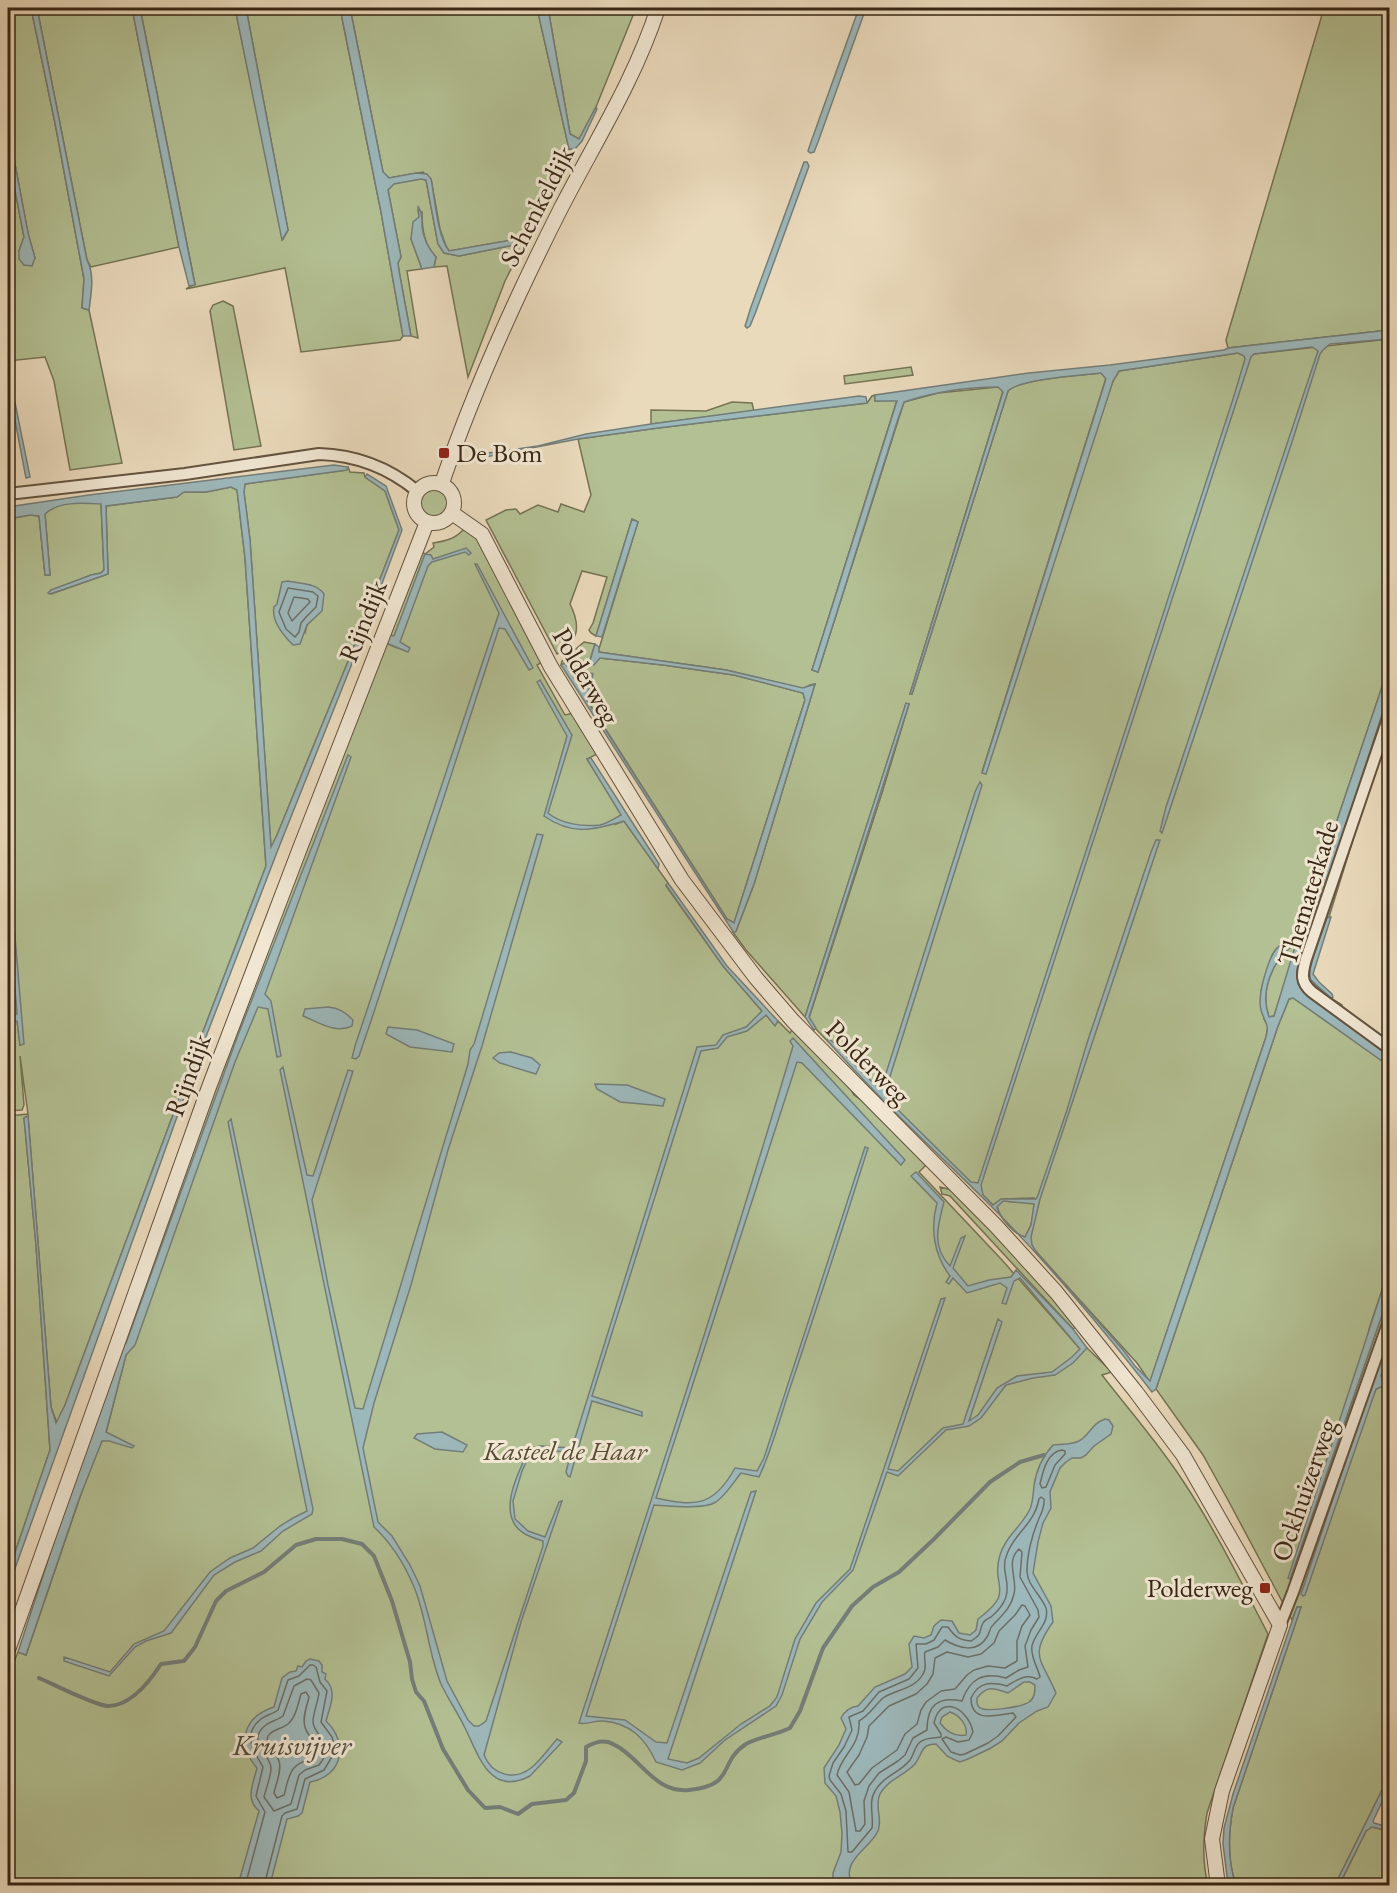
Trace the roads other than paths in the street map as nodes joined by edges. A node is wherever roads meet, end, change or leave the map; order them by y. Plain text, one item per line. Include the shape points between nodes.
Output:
1 (658, 8) edge
2 (442, 483) junction
3 (417, 491) junction
4 (8, 494) edge
5 (452, 513) junction
6 (427, 522) junction
7 (1389, 713) edge
8 (1389, 1049) edge
9 (1389, 1318) edge
10 (1280, 1625) junction
11 (8, 1650) edge
12 (1218, 1886) edge

1 - 2 street, Schenkeldijk via 639,58 503,330
2 - 3 street via 423,485
2 - 5 street via 452,492
3 - 4 street via 364,461 319,454
3 - 6 street via 414,509
5 - 6 street via 446,520
5 - 10 street, Polderweg via 482,534 551,667 682,880 793,1021 1056,1292 1183,1455
6 - 11 street, Rijndijk via 213,1076
7 - 8 street, Thematerkade via 1306,959 1303,980 1312,992
9 - 10 street, Ockhuizerweg
10 - 12 street, Ockhuizerweg via 1222,1791 1212,1839

